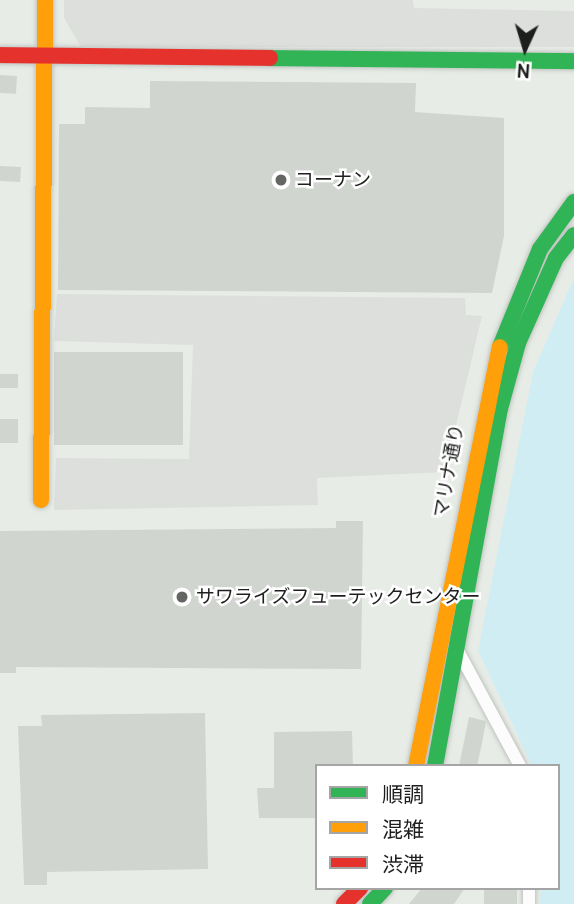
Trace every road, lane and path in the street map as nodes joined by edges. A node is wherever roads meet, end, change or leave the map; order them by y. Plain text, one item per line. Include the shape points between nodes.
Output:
1 (46, 0) edge
2 (0, 55) edge
3 (46, 55) junction
4 (574, 61) edge
5 (574, 202) edge
6 (574, 234) edge
7 (41, 500) dead end
8 (456, 647) junction
9 (416, 764) edge
10 (435, 764) edge
11 (519, 764) edge
12 (358, 890) edge
13 (383, 890) edge
14 (344, 904) edge
15 (370, 904) edge

1 - 3 street
2 - 3 street
3 - 4 street
3 - 7 street
5 - 9 street, マリナ通り via 540,249 502,335
6 - 8 street, マリナ通り via 556,257 514,356
8 - 10 street, マリナ通り
8 - 11 street
12 - 14 street
13 - 15 street

